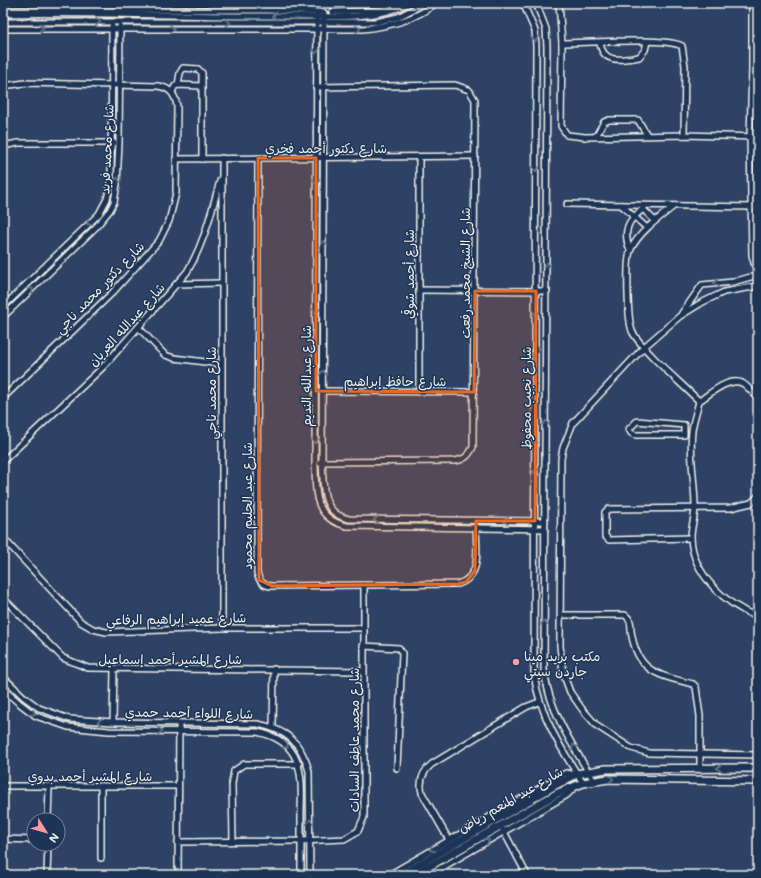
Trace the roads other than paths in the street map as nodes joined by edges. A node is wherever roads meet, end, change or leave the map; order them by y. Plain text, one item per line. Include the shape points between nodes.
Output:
1 (129, 3) edge
2 (410, 3) edge
3 (425, 3) edge
4 (436, 3) edge
5 (523, 3) edge
6 (536, 3) edge
7 (559, 3) edge
8 (752, 3) edge
9 (399, 4) edge
10 (122, 9) junction
11 (3, 10) edge
12 (75, 12) junction
13 (112, 12) junction
14 (3, 14) edge
15 (317, 14) junction
16 (324, 14) junction
17 (120, 15) junction
18 (3, 22) edge
19 (120, 22) junction
20 (112, 25) junction
21 (316, 26) junction
22 (324, 26) junction
23 (120, 28) junction
24 (3, 29) edge
25 (647, 42) junction
26 (562, 43) junction
27 (600, 43) junction
28 (755, 70) edge
29 (112, 85) junction
30 (178, 85) junction
31 (3, 86) edge
32 (119, 86) junction
33 (202, 86) junction
34 (316, 87) junction
35 (324, 87) junction
36 (172, 92) junction
37 (647, 135) junction
38 (684, 135) junction
39 (596, 136) junction
40 (750, 137) junction
41 (758, 137) edge
42 (119, 143) junction
43 (112, 144) junction
44 (3, 146) edge
45 (475, 156) junction
46 (419, 157) junction
47 (222, 158) junction
48 (258, 158) junction
49 (316, 158) junction
50 (324, 158) junction
51 (176, 159) junction
52 (202, 159) junction
53 (222, 174) junction
54 (567, 204) dead end
55 (620, 205) junction
56 (674, 206) junction
57 (644, 207) junction
58 (752, 207) junction
59 (633, 218) junction
60 (655, 221) junction
61 (647, 228) junction
62 (630, 250) junction
63 (757, 268) edge
64 (754, 276) junction
65 (733, 282) junction
66 (221, 283) junction
67 (177, 284) junction
68 (758, 285) edge
69 (735, 289) junction
70 (419, 290) junction
71 (475, 290) junction
72 (536, 291) junction
73 (547, 291) junction
74 (3, 307) edge
75 (680, 316) junction
76 (3, 317) edge
77 (138, 328) junction
78 (644, 347) junction
79 (221, 364) junction
80 (316, 391) junction
81 (323, 391) junction
82 (419, 392) junction
83 (474, 392) junction
84 (3, 398) edge
85 (758, 398) edge
86 (700, 401) junction
87 (684, 430) junction
88 (692, 431) junction
89 (3, 461) edge
90 (315, 462) junction
91 (322, 462) junction
92 (758, 496) edge
93 (695, 508) junction
94 (476, 520) junction
95 (535, 521) junction
96 (545, 521) junction
97 (476, 528) junction
98 (535, 529) junction
99 (545, 529) junction
100 (3, 538) edge
101 (691, 538) junction
102 (364, 585) junction
103 (3, 598) edge
104 (562, 615) junction
105 (758, 617) edge
106 (222, 628) junction
107 (364, 628) junction
108 (363, 646) junction
109 (274, 669) junction
110 (114, 670) junction
111 (363, 671) junction
112 (3, 677) edge
113 (3, 689) edge
114 (539, 702) junction
115 (113, 722) junction
116 (179, 723) junction
117 (273, 727) junction
118 (179, 731) junction
119 (700, 755) junction
120 (758, 755) edge
121 (299, 764) junction
122 (397, 768) dead end
123 (700, 768) junction
124 (758, 768) edge
125 (588, 772) junction
126 (577, 775) junction
127 (594, 781) junction
128 (758, 781) edge
129 (580, 784) junction
130 (3, 786) edge
131 (101, 786) junction
132 (178, 786) junction
133 (49, 787) junction
134 (48, 812) edge
135 (503, 829) junction
136 (3, 839) edge
137 (26, 840) edge
138 (449, 840) junction
139 (233, 841) junction
140 (301, 841) junction
141 (310, 841) junction
142 (178, 842) junction
143 (48, 852) edge
144 (101, 858) dead end
145 (47, 875) edge
146 (178, 875) edge
147 (301, 875) edge
148 (310, 875) edge
149 (389, 875) edge
150 (401, 875) edge
151 (414, 875) edge
152 (429, 875) edge
153 (527, 875) edge

1 - 10 street
2 - 16 street via 378,14
3 - 22 street via 398,17 376,22
22 -> 4 street via 363,29 379,27 419,15
5 -> 72 street, شارع نجيب محفوظ via 534,31 536,46
73 -> 6 street, شارع نجيب محفوظ via 548,47 546,29
7 - 26 street
8 - 28 street
9 - 16 street via 381,10
10 - 13 street
10 - 15 street via 266,10
10 - 17 street, شارع محمد فريد
11 - 12 street
12 - 13 street
12 - 14 street
13 - 17 street
13 - 20 street, شارع محمد فريد
15 - 16 street
15 -> 17 street
15 - 21 street, شارع عبدالله النديم
16 - 22 street, شارع عبدالله النديم
17 - 19 street, شارع محمد فريد
18 -> 20 street
19 - 20 street
19 -> 21 street
19 - 23 street, شارع محمد فريد
20 - 23 street
24 -> 20 street
20 - 29 street, شارع محمد فريد
21 - 22 street
23 -> 21 street via 250,30
21 -> 34 street, شارع عبدالله النديم
22 - 35 street, شارع عبدالله النديم
23 - 32 street, شارع محمد فريد
25 - 27 street
25 - 27 street via 639,57 609,58 604,55
25 - 38 street via 675,44 684,48
26 - 27 street
26 - 39 street via 561,126 570,136
28 - 40 street
29 - 31 street via 25,83
29 - 32 street
29 - 43 street, شارع محمد فريد
30 - 33 street
30 - 33 street via 181,70 184,68 198,69 202,73
30 - 36 street
32 - 36 street via 158,86
32 - 42 street, شارع محمد فريد
33 - 52 street
34 - 35 street, شارع الشيخ محمد رفعت
34 - 49 street, شارع عبدالله النديم
35 - 45 street, شارع الشيخ محمد رفعت via 449,84 464,87 470,90 475,100
35 - 50 street, شارع عبدالله النديم
36 - 51 street, شارع دكتور محمد ناجي via 177,106
37 - 38 street
37 - 39 street
37 - 39 street via 638,120 609,120 604,122
38 - 40 street
40 - 41 street
40 - 58 street
42 - 43 street
76 -> 42 street, شارع محمد فريد via 96,227 110,210 116,193
43 - 44 street via 18,143
43 -> 74 street, شارع محمد فريد via 111,182 104,206 91,222
45 - 46 street, شارع دكتور أحمد فخري
45 - 71 street, شارع الشيخ محمد رفعت
46 - 50 street, شارع دكتور أحمد فخري
46 - 70 street, شارع أحمد شوقي
47 - 48 street, شارع دكتور أحمد فخري
47 - 52 street, شارع دكتور أحمد فخري
47 - 53 street, شارع محمد ناجي
48 - 49 street, شارع دكتور أحمد فخري
48 - 102 street, شارع عبد الحليم محمود via 256,573 259,580 268,586
49 - 50 street, شارع دكتور أحمد فخري
49 -> 80 street, شارع عبدالله النديم
81 -> 50 street, شارع عبدالله النديم
51 - 52 street, شارع دكتور أحمد فخري
51 - 84 street, شارع دكتور محمد ناجي via 176,193 169,221 159,241 113,292
53 - 66 street, شارع محمد ناجي
53 - 67 street, شارع عبدالله العريان via 204,239 197,256
54 - 55 street
55 - 57 street
55 - 59 street
56 - 57 street
56 - 58 street
56 - 60 street
57 - 59 street
57 - 60 street
58 - 63 street via 752,255
59 - 61 street
59 - 62 street via 626,232
60 - 61 street
61 - 62 street
62 - 78 street via 627,305 629,324
63 - 64 street
64 - 65 street
64 - 68 street
65 - 69 street
65 -> 75 street via 702,285
66 - 67 street
66 - 79 street, شارع محمد ناجي
67 - 77 street, شارع عبدالله العريان
68 - 69 street
69 - 75 street via 706,300
70 - 71 street
70 - 82 street, شارع أحمد شوقي
71 - 72 street
71 - 83 street, شارع الشيخ محمد رفعت
72 - 73 street
72 -> 95 street, شارع نجيب محفوظ
96 -> 73 street, شارع نجيب محفوظ
75 - 78 street
77 - 79 street via 165,355
77 - 89 street, شارع عبدالله العريان via 103,367
78 - 86 street
78 - 104 street via 582,412 562,448
79 - 106 street, شارع محمد ناجي
80 - 81 street, شارع حافظ إبراهيم
80 -> 90 street, شارع عبدالله النديم
81 - 82 street, شارع حافظ إبراهيم
81 - 91 street, شارع عبدالله النديم
82 - 83 street, شارع حافظ إبراهيم
83 - 91 street, شارع الشيخ محمد رفعت via 473,447 471,453 460,461
85 - 86 street via 742,383 734,382 726,383
86 - 88 street
87 - 87 street via 683,424 637,421 630,429 635,435 683,436
87 - 88 street
88 - 93 street
90 - 91 street, شارع الشيخ محمد رفعت
90 - 97 street, شارع عبدالله النديم via 318,503 322,512 338,524
94 -> 91 street, شارع عبدالله النديم via 358,520 341,517 334,513 326,500
92 - 93 street via 751,503 730,508
93 - 101 street
93 - 101 street via 609,509 605,514 605,536 609,540
95 -> 94 street, شارع عبدالله النديم
94 - 97 street, شارع عبد الحليم محمود
95 - 96 street, شارع عبدالله النديم
95 - 98 street, شارع نجيب محفوظ
96 - 99 street, شارع نجيب محفوظ
97 - 98 street, شارع عبدالله النديم
97 - 102 street, شارع عبد الحليم محمود via 475,571 466,582
98 - 99 street, شارع عبدالله النديم
98 - 114 street, شارع نجيب محفوظ via 534,664
125 -> 99 street, شارع نجيب محفوظ via 554,709 546,684
100 - 106 street, شارع عميد إبراهيم الرفاعي via 81,622 93,628 113,632
101 - 105 street via 694,553 705,579 737,607
102 - 107 street, شارع محمد عاطف السادات
103 - 110 street, شارع المشير أحمد إسماعيل via 63,658 88,668
104 - 119 street via 560,646 565,682 582,709 598,726 638,751 649,754
104 - 119 street via 628,617 634,646 641,662 659,676 693,684 697,689
106 - 107 street, شارع عميد إبراهيم الرفاعي
107 - 108 street, شارع محمد عاطف السادات
108 - 111 street, شارع محمد عاطف السادات
108 - 122 street via 398,648 402,653
109 - 110 street, شارع المشير أحمد إسماعيل
109 - 111 street, شارع المشير أحمد إسماعيل
109 - 117 street
110 - 115 street
111 - 141 street, شارع محمد عاطف السادات via 362,825 358,831 344,839
115 -> 112 street, شارع اللواء أحمد حمدي via 69,719 54,715 24,697
113 -> 118 street, شارع اللواء أحمد حمدي via 36,716 68,727 103,731
114 - 126 street, شارع نجيب محفوظ via 553,734
114 - 138 street via 526,707 432,764 423,774 422,793
115 - 116 street, شارع اللواء أحمد حمدي
116 - 117 street, شارع اللواء أحمد حمدي via 258,724
116 - 118 street
141 -> 117 street, شارع اللواء أحمد حمدي via 309,776 305,758 299,746
118 -> 121 street, شارع اللواء أحمد حمدي via 268,734 286,745
118 - 132 street
119 - 120 street
119 - 123 street
121 - 139 street via 244,764 234,771
121 - 140 street, شارع اللواء أحمد حمدي
124 -> 123 street, شارع عبد المنعم رياض
123 - 125 street, شارع عبد المنعم رياض via 623,768
125 - 126 street, شارع عبد المنعم رياض
125 - 127 street, شارع نجيب محفوظ
126 - 129 street, شارع نجيب محفوظ
126 - 138 street via 566,773
126 - 150 street, شارع عبد المنعم رياض
127 -> 128 street, شارع عبد المنعم رياض
127 - 129 street, شارع عبد المنعم رياض
129 - 135 street, شارع عبد المنعم رياض via 558,793
130 - 133 street, شارع المشير أحمد بدوي
131 - 132 street, شارع المشير أحمد بدوي
131 - 133 street, شارع المشير أحمد بدوي
131 - 144 street
132 - 142 street
133 - 134 street
135 - 151 street, شارع عبد المنعم رياض via 447,855
152 -> 135 street
135 - 153 street
136 - 137 street
138 -> 149 street
139 - 140 street, شارع محمد عاطف السادات
139 - 142 street, شارع محمد عاطف السادات
140 - 141 street, شارع محمد عاطف السادات
140 - 147 street, شارع اللواء أحمد حمدي
141 - 148 street, شارع اللواء أحمد حمدي
142 - 146 street
143 - 145 street

